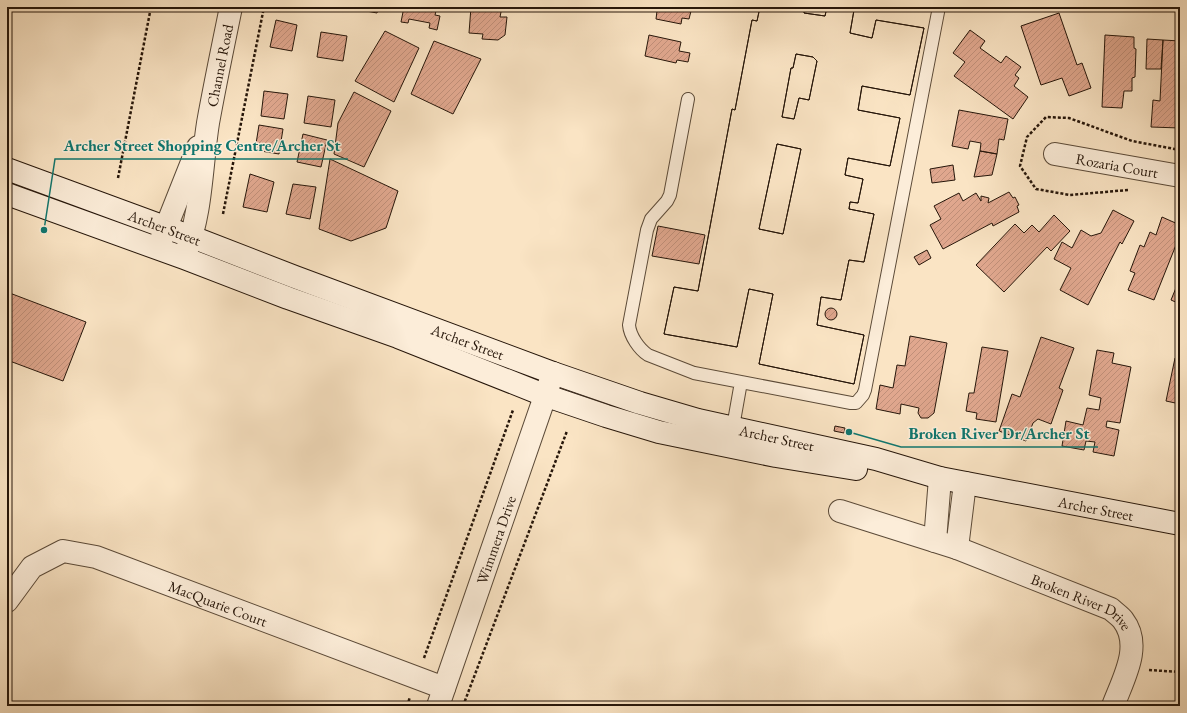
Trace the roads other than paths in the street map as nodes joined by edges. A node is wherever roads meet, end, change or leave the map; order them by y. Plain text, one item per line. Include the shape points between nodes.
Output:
1 (231, 7) edge
2 (939, 7) edge
3 (688, 99) dead end
4 (208, 124) junction
5 (1055, 154) dead end
6 (16, 172) edge
7 (1180, 176) edge
8 (12, 196) edge
9 (165, 227) junction
10 (192, 237) junction
11 (158, 248) junction
12 (184, 258) junction
13 (401, 328) junction
14 (553, 373) junction
15 (741, 382) junction
16 (544, 395) junction
17 (695, 430) junction
18 (730, 433) junction
19 (940, 478) junction
20 (965, 483) junction
21 (840, 511) dead end
22 (1180, 524) edge
23 (935, 541) junction
24 (957, 548) junction
25 (7, 601) edge
26 (441, 697) edge
27 (1113, 706) edge

1 - 4 main road, Channel Road
2 - 15 lane via 863,395 851,403
3 - 15 lane via 670,195 651,219 647,230 629,325 632,335 644,352 651,357 688,372
4 - 9 main road, Channel Road
4 - 10 main road, Channel Road via 200,195
5 - 7 main road, Rozaria Court
6 - 8 main road
6 - 9 main road, Archer Street
8 - 11 main road, Archer Street
9 - 10 main road, Archer Street
9 - 11 main road, Channel Road
10 - 12 main road, Channel Road
10 - 13 main road, Archer Street
11 - 12 main road, Archer Street
12 - 13 main road, Archer Street via 288,298
13 - 14 main road, Archer Street
13 - 16 main road, Archer Street
14 - 16 main road, Wimmera Drive
14 - 17 main road, Archer Street via 640,403
15 - 18 lane
16 - 17 main road, Archer Street via 659,432
16 - 26 main road, Wimmera Drive
17 - 18 main road, Archer Street
18 - 19 main road, Archer Street via 776,456 872,472
19 - 20 main road, Archer Street
19 - 23 main road
20 - 22 main road, Archer Street
20 - 24 main road
21 - 23 main road, Broken River Drive
23 - 24 main road, Broken River Drive
24 - 27 main road, Broken River Drive via 1111,609 1122,618 1131,636 1132,652
25 - 26 main road, MacQuarie Court via 32,567 63,551 96,557 417,678

